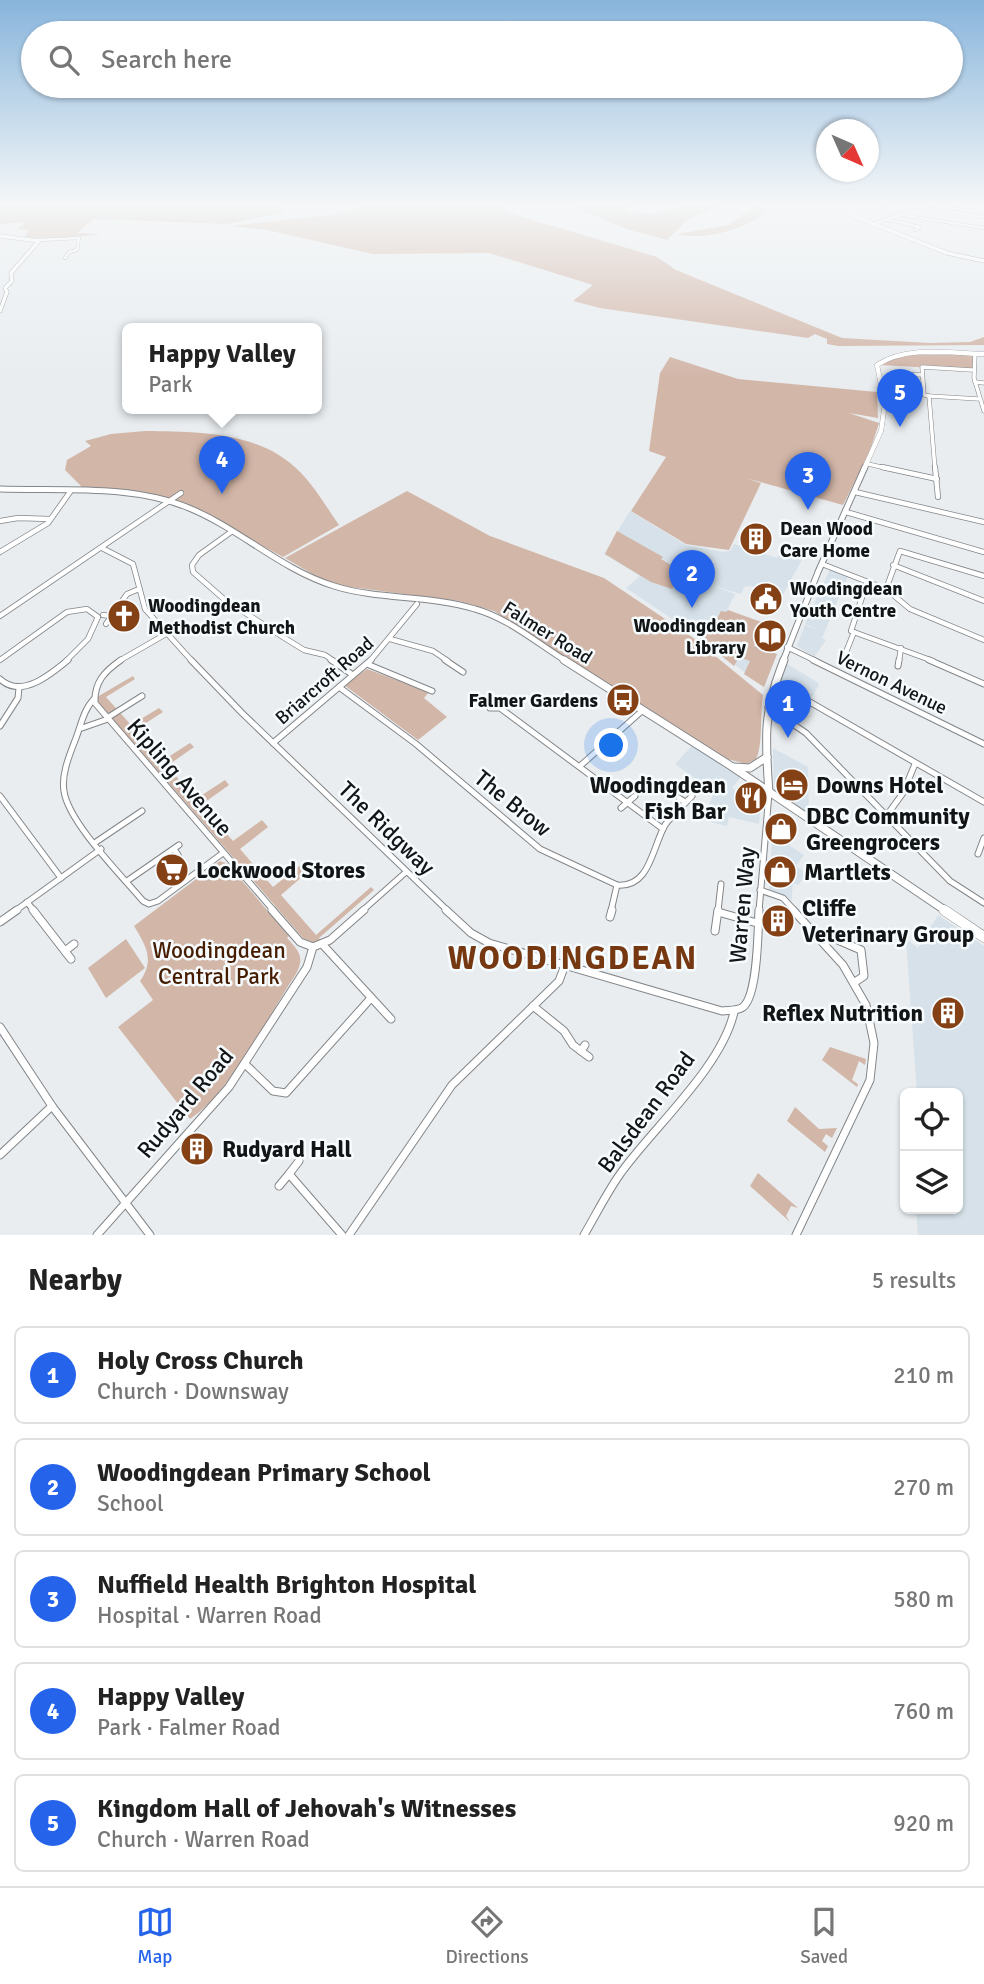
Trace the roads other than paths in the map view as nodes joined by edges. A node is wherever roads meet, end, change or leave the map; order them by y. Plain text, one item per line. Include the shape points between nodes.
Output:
1 (18, 263) edge
2 (2, 288) edge
3 (0, 310) edge
4 (975, 354) junction
5 (984, 354) edge
6 (972, 370) junction
7 (897, 374) dead end
8 (922, 375) junction
9 (975, 382) junction
10 (984, 383) edge
11 (929, 396) junction
12 (979, 399) junction
13 (984, 411) edge
14 (868, 464) junction
15 (937, 479) junction
16 (0, 489) edge
17 (70, 492) junction
18 (855, 492) junction
19 (181, 494) dead end
20 (938, 497) dead end
21 (171, 502) junction
22 (846, 512) junction
23 (50, 519) junction
24 (0, 521) edge
25 (984, 522) edge
26 (232, 532) junction
27 (102, 548) junction
28 (0, 552) edge
29 (984, 552) edge
30 (822, 564) junction
31 (893, 565) junction
32 (984, 576) edge
33 (867, 582) junction
34 (139, 589) junction
35 (886, 589) junction
36 (984, 601) edge
37 (417, 604) dead end
38 (0, 615) edge
39 (103, 615) dead end
40 (111, 616) junction
41 (106, 624) dead end
42 (854, 632) junction
43 (166, 634) junction
44 (390, 639) junction
45 (984, 640) edge
46 (787, 647) junction
47 (901, 648) junction
48 (844, 657) dead end
49 (0, 660) edge
50 (367, 664) junction
51 (898, 666) dead end
52 (463, 672) dead end
53 (353, 675) junction
54 (0, 679) edge
55 (774, 682) junction
56 (984, 684) edge
57 (339, 687) junction
58 (19, 688) junction
59 (432, 691) dead end
60 (142, 696) dead end
61 (94, 699) junction
62 (767, 707) junction
63 (491, 708) dead end
64 (643, 710) junction
65 (107, 718) junction
66 (0, 726) edge
67 (81, 728) junction
68 (273, 743) junction
69 (984, 744) edge
70 (767, 757) junction
71 (915, 764) junction
72 (580, 766) junction
73 (731, 766) junction
74 (769, 793) junction
75 (0, 796) edge
76 (635, 796) dead end
77 (692, 796) dead end
78 (679, 797) dead end
79 (685, 802) junction
80 (628, 803) junction
81 (984, 803) edge
82 (621, 808) dead end
83 (142, 811) dead end
84 (887, 815) junction
85 (663, 829) junction
86 (984, 838) edge
87 (96, 842) junction
88 (101, 849) junction
89 (177, 850) dead end
90 (223, 853) junction
91 (978, 854) dead end
92 (406, 872) junction
93 (61, 878) junction
94 (127, 881) junction
95 (720, 884) dead end
96 (617, 885) junction
97 (760, 890) junction
98 (27, 902) junction
99 (984, 904) edge
100 (718, 912) junction
101 (610, 917) dead end
102 (0, 922) edge
103 (757, 923) junction
104 (715, 931) dead end
105 (984, 937) edge
106 (823, 941) junction
107 (74, 944) dead end
108 (323, 945) junction
109 (313, 947) junction
110 (65, 951) junction
111 (71, 959) dead end
112 (565, 965) junction
113 (855, 982) junction
114 (371, 998) junction
115 (533, 1006) junction
116 (734, 1012) junction
117 (390, 1019) dead end
118 (0, 1027) edge
119 (589, 1057) dead end
120 (245, 1064) junction
121 (52, 1107) junction
122 (0, 1155) edge
123 (299, 1161) dead end
124 (289, 1174) junction
125 (279, 1186) dead end
126 (126, 1203) junction
127 (97, 1235) edge
128 (150, 1235) edge
129 (342, 1235) edge
130 (349, 1235) edge
131 (584, 1235) edge
132 (796, 1235) edge

1 - 2 street via 12,281
2 - 3 street via 7,292
4 - 5 street
4 - 6 street
4 - 14 street via 897,355 878,362 885,414
6 - 8 street via 922,367
6 - 9 street
7 - 8 street
8 - 11 street via 924,395
9 - 10 street
9 - 12 street
11 - 12 street
11 - 15 street
12 - 13 street
14 - 15 street
14 - 18 street
15 - 20 street
16 - 17 street, Falmer Road
17 - 21 street, Falmer Road
17 - 23 street
18 - 22 street
18 - 25 street
19 - 21 street
21 - 26 street, Falmer Road
21 - 27 street
22 - 29 street
22 - 30 street
23 - 24 street
23 - 28 street
26 - 53 street via 196,558 193,572 233,605 295,645 331,659
26 - 64 street, Falmer Road via 332,586 454,602 495,616
27 - 34 street, The Ridgway via 133,564
27 - 38 street
30 - 33 street
30 - 46 street
31 - 32 street via 900,551
31 - 35 street
31 - 36 street
33 - 35 street
33 - 42 street via 850,629
34 - 40 street via 128,593
34 - 43 street, The Ridgway via 145,609
35 - 45 street via 910,609
37 - 44 street, Briarcroft Road
39 - 40 street
40 - 41 street
42 - 47 street
42 - 48 street
43 - 61 street via 106,671 96,683
43 - 68 street, The Ridgway
44 - 50 street, Briarcroft Road
44 - 52 street via 433,651
46 - 55 street
46 - 69 street, Vernon Avenue
47 - 51 street
47 - 56 street
49 - 58 street via 70,611 84,608 96,614 95,631 80,650
50 - 53 street, Briarcroft Road
50 - 59 street via 415,685 423,683
53 - 57 street, Briarcroft Road
54 - 58 street
55 - 62 street
55 - 71 street
57 - 68 street, Briarcroft Road
57 - 96 street, The Brow via 416,744 540,849
58 - 66 street via 18,698
60 - 65 street
61 - 65 street, Kipling Avenue
61 - 67 street
62 - 70 street
62 - 84 street via 806,733
63 - 72 street via 500,708
64 - 72 street
64 - 73 street, Falmer Road
65 - 67 street
65 - 90 street, Kipling Avenue
67 - 87 street via 63,792 69,809
68 - 92 street, The Ridgway
70 - 73 street via 750,768
70 - 74 street
71 - 81 street
71 - 84 street
72 - 80 street
73 - 74 street, Falmer Road
74 - 97 street, Warren Way
74 - 105 street, Falmer Road
75 - 93 street
76 - 80 street
77 - 79 street
78 - 79 street
79 - 85 street
80 - 82 street
80 - 85 street
83 - 87 street
84 - 99 street via 953,884
85 - 96 street via 640,879 629,886
86 - 91 street
87 - 88 street
88 - 93 street
88 - 94 street
89 - 94 street
90 - 94 street via 155,903 144,902
90 - 109 street, Kipling Avenue via 300,942
92 - 108 street
92 - 112 street, The Ridgway via 479,939
93 - 98 street
95 - 100 street
96 - 101 street
97 - 103 street, Warren Way
97 - 106 street via 781,897
98 - 102 street
98 - 110 street
100 - 103 street
100 - 104 street
103 - 116 street, Warren Way via 752,992 746,1005
106 - 113 street
106 - 113 street via 831,937 861,950 864,976
107 - 110 street
108 - 109 street
108 - 114 street
109 - 120 street, Rudyard Road via 307,967
110 - 111 street
112 - 115 street via 558,981
112 - 116 street, The Ridgway
113 - 132 street via 871,1023 873,1070
114 - 117 street
114 - 120 street via 290,1091 275,1093
115 - 119 street
115 - 130 street via 452,1085
116 - 131 street, Balsdean Road via 724,1039 616,1181
118 - 121 street
120 - 126 street, Rudyard Road
121 - 122 street
121 - 126 street
123 - 124 street
124 - 125 street
124 - 129 street
126 - 127 street, Rudyard Road
126 - 128 street

